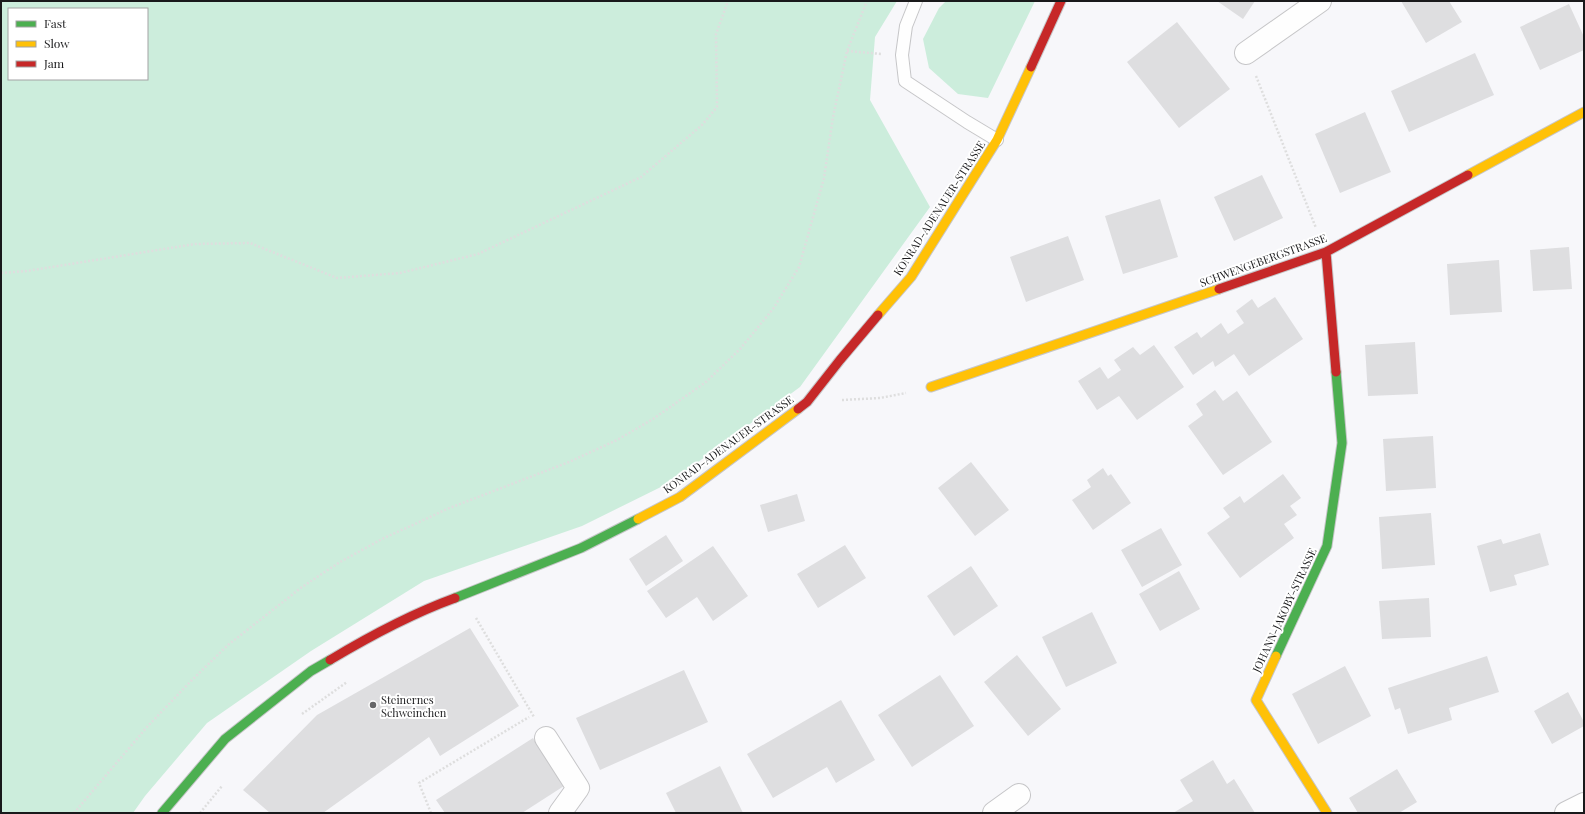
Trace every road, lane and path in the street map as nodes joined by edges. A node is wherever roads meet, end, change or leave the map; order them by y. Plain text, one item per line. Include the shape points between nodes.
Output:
1 (728, 1) edge
2 (867, 1) edge
3 (916, 1) edge
4 (1061, 1) edge
5 (1320, 1) edge
6 (847, 51) junction
7 (1246, 53) joint
8 (902, 55) junction
9 (1584, 112) edge
10 (997, 140) junction
11 (1326, 252) junction
12 (1, 273) edge
13 (931, 388) joint
14 (807, 402) junction
15 (472, 612) dead end
16 (525, 702) dead end
17 (533, 714) dead end
18 (546, 738) dead end
19 (1019, 795) dead end
20 (1584, 804) edge
21 (74, 813) edge
22 (162, 813) edge
23 (431, 813) edge
24 (560, 813) edge
25 (994, 813) edge
26 (1327, 813) edge
27 (1566, 813) edge

1 - 12 path via 716,34 717,107 702,125 641,177 478,254 400,273 337,278 250,243 195,244
2 - 6 path
3 - 8 lane via 906,26
4 - 10 street, KONRAD-ADENAUER-STRASSE
5 - 7 street
6 - 8 path
6 - 21 path via 833,117 824,178 799,267 773,309 740,349 706,382 617,440 569,462 447,509 340,562 302,587 228,645 190,681
7 - 11 path
8 - 10 lane via 905,81
9 - 11 street, SCHWENGEBERGSTRASSE
10 - 14 street, KONRAD-ADENAUER-STRASSE via 911,277
11 - 13 street, SCHWENGEBERGSTRASSE
11 - 26 street, JOHANN-JAKOBY-STRASSE via 1342,444 1327,546 1256,700
13 - 14 path via 880,398
14 - 22 street, KONRAD-ADENAUER-STRASSE via 680,497 581,548 433,606 372,635 311,671 225,739
15 - 16 path
17 - 23 path via 419,783
18 - 24 street via 578,788
19 - 25 street
20 - 27 street

